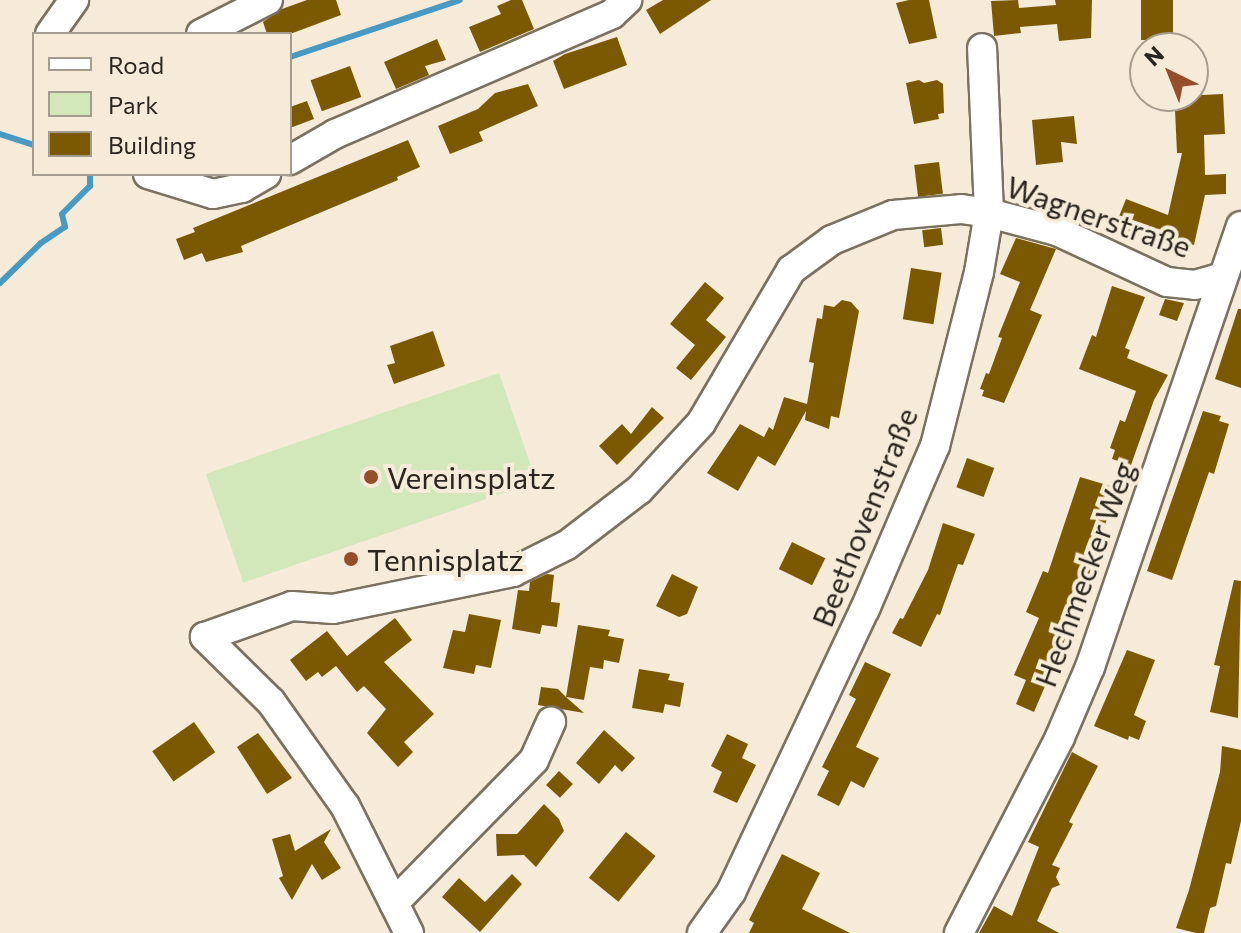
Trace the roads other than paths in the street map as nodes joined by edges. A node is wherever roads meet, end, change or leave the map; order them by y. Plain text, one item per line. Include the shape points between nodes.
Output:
1 (74, 0) edge
2 (268, 0) edge
3 (627, 0) edge
4 (51, 32) edge
5 (205, 32) edge
6 (982, 48) dead end
7 (292, 159) edge
8 (154, 176) edge
9 (263, 176) edge
10 (989, 213) junction
11 (1241, 226) edge
12 (1223, 277) junction
13 (551, 722) dead end
14 (394, 903) junction
15 (409, 933) edge
16 (702, 933) edge
17 (959, 933) edge

1 - 4 street
2 - 5 street
3 - 7 street via 612,14 335,134
6 - 10 street, Beethovenstraße
8 - 9 street via 213,194 242,188
10 - 12 street, Wagnerstraße via 1057,231 1167,282 1195,285
10 - 14 street, Wagnerstraße via 961,209 893,215 832,240 791,270 701,423 639,490 567,545 513,572 333,609 292,606 205,637 271,702 345,806
10 - 16 street, Beethovenstraße via 935,446 865,609 731,892
11 - 12 street, Hechmecker Weg
12 - 17 street, Hechmecker Weg via 1090,667 1060,737
13 - 14 street via 534,760
14 - 15 street

